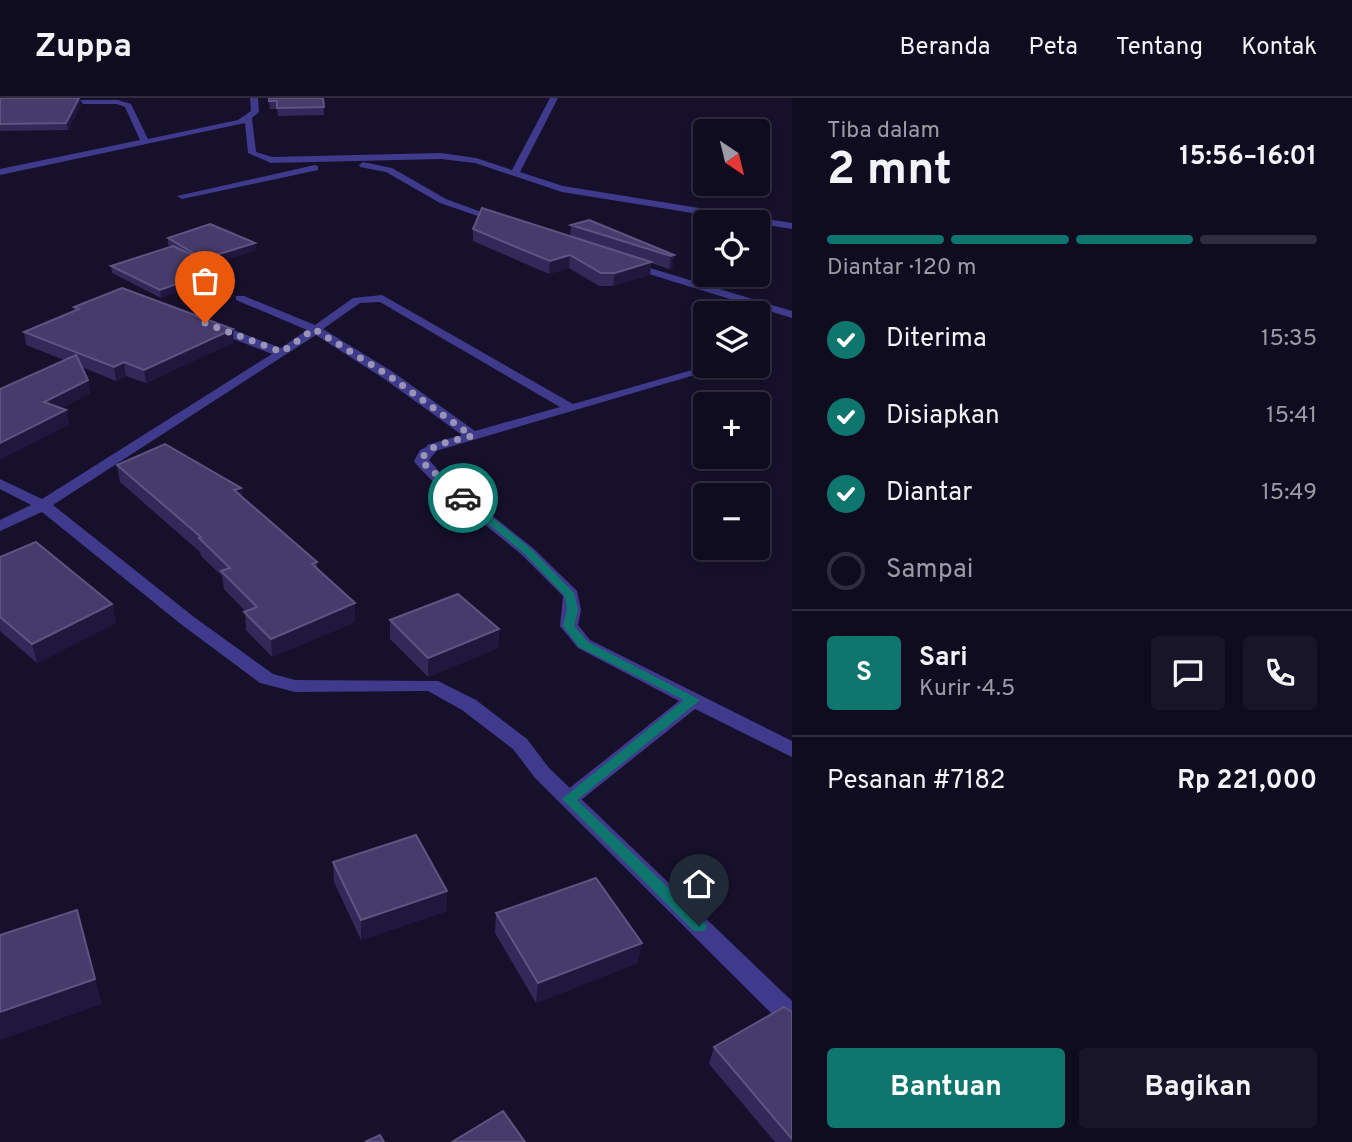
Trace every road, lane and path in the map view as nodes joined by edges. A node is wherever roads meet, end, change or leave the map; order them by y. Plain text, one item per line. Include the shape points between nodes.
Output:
1 (254, 98) edge
2 (554, 98) edge
3 (83, 102) dead end
4 (249, 119) junction
5 (145, 142) junction
6 (356, 158) junction
7 (336, 165) junction
8 (0, 172) edge
9 (514, 175) junction
10 (182, 196) dead end
11 (516, 226) edge
12 (792, 226) edge
13 (622, 262) edge
14 (240, 298) dead end
15 (792, 315) edge
16 (205, 323) edge
17 (314, 329) junction
18 (282, 352) junction
19 (693, 374) edge
20 (569, 407) junction
21 (472, 436) junction
22 (0, 483) edge
23 (43, 505) junction
24 (0, 526) edge
25 (693, 700) junction
26 (792, 750) edge
27 (569, 799) junction
28 (792, 1017) edge

1 - 4 street via 255,112
2 - 9 street
3 - 5 street via 128,106
4 - 5 street
4 - 6 street via 256,156
5 - 8 street
6 - 7 street
6 - 9 street via 441,156 476,161
7 - 10 street
7 - 11 street via 389,170 443,201
9 - 12 street via 562,189
13 - 15 street
14 - 17 street
16 - 18 street
17 - 18 street
17 - 20 street via 357,300 382,298
17 - 21 street
18 - 23 street
19 - 20 street
20 - 21 street
21 - 25 street via 432,448 421,461 527,551 570,595 569,626 584,645
22 - 23 street
23 - 24 street
23 - 27 street via 267,679 295,686 431,685 470,705 520,744 542,774
25 - 26 street
25 - 27 street
27 - 28 street

